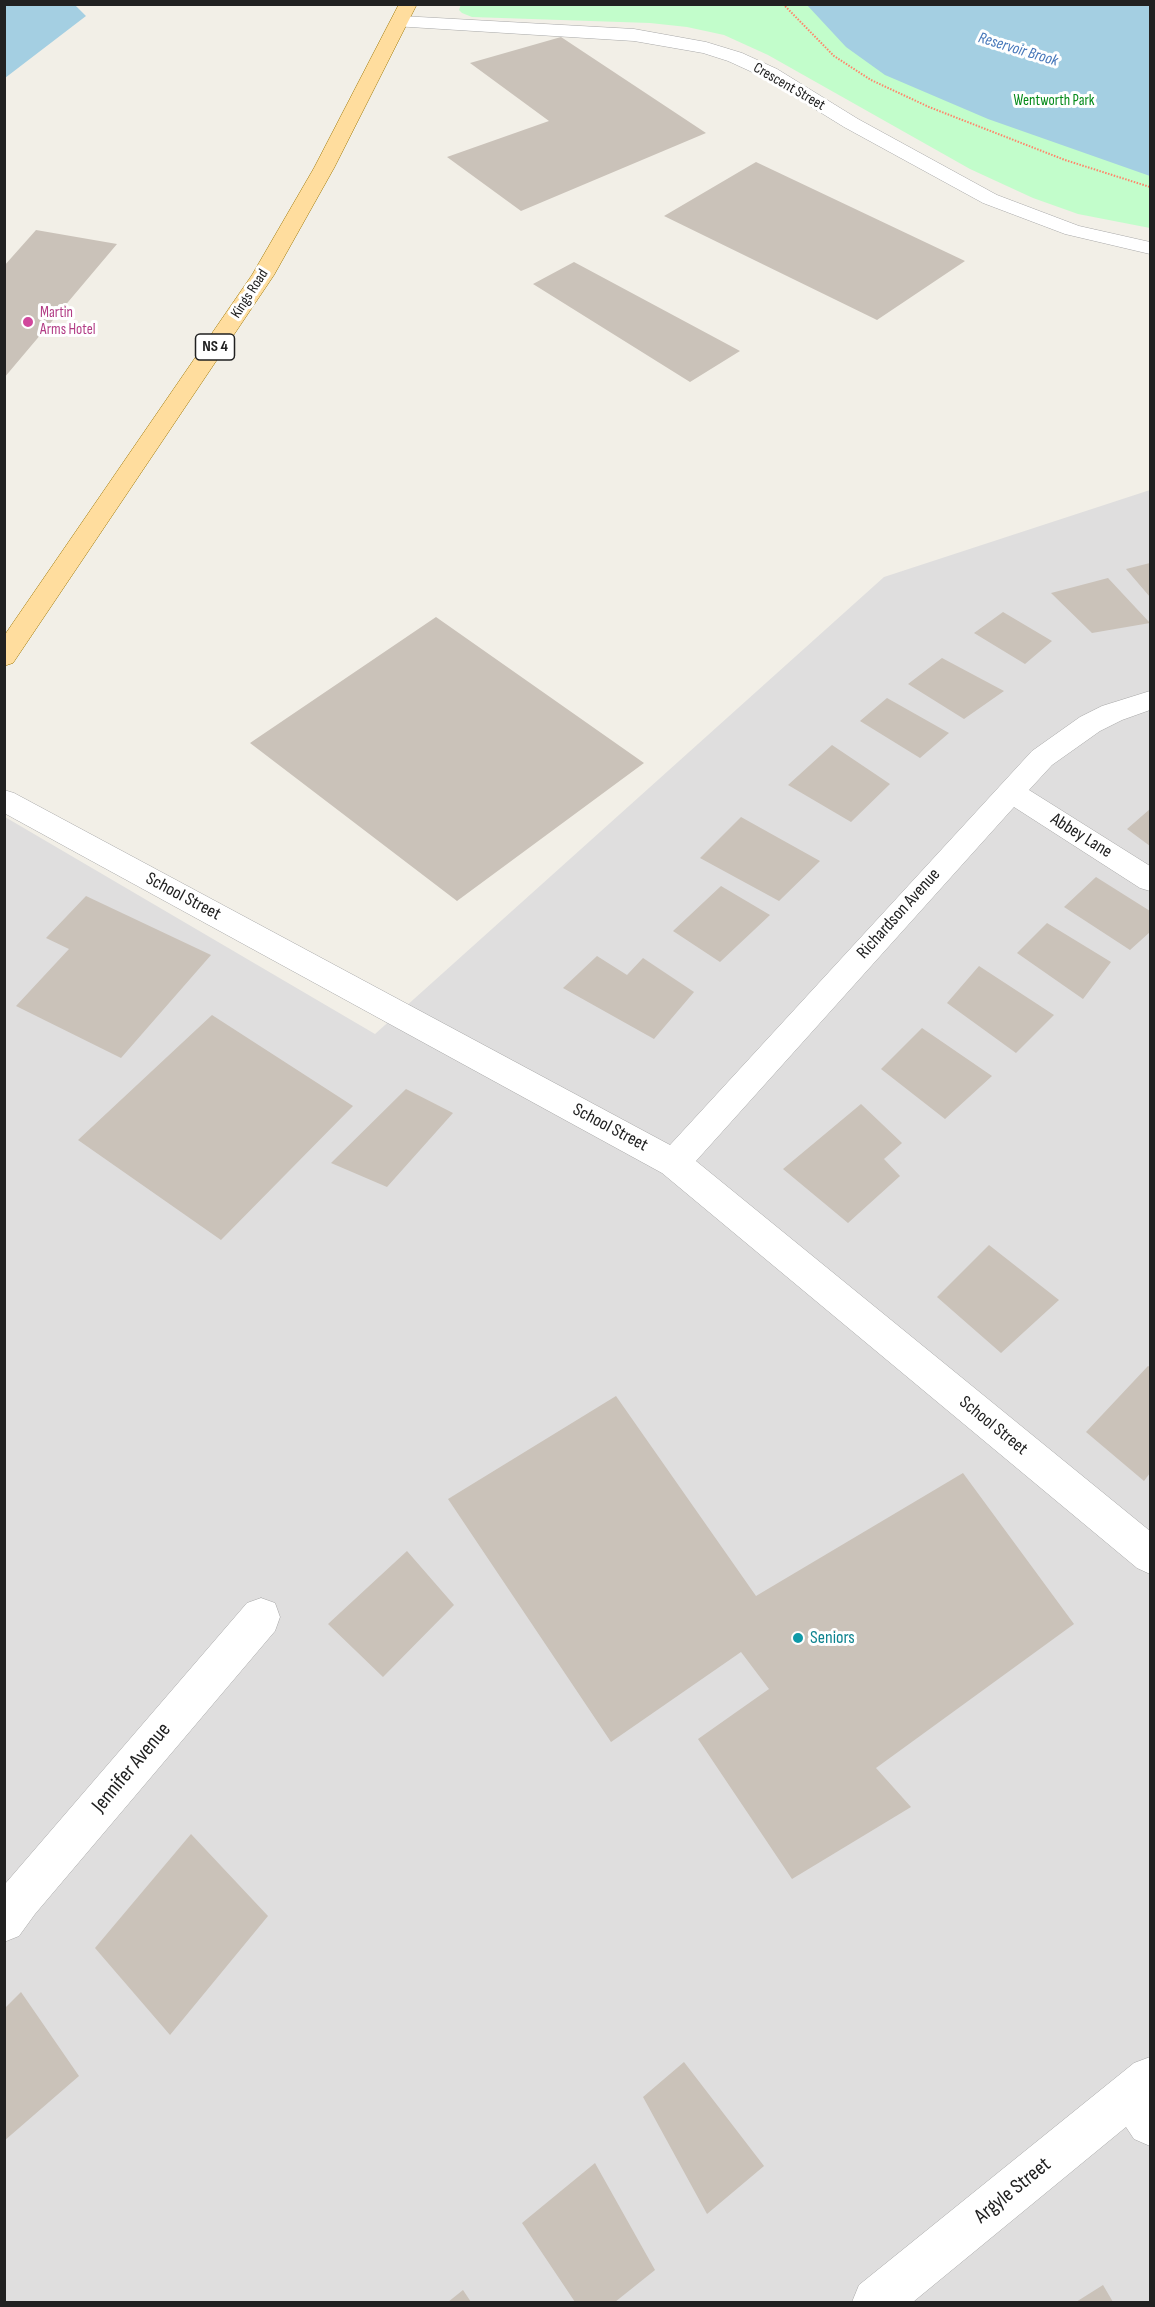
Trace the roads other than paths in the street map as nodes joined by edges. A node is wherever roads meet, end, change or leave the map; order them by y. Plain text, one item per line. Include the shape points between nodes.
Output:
1 (405, 13) edge
2 (1150, 248) edge
3 (4, 657) edge
4 (1150, 700) edge
5 (1011, 792) junction
6 (4, 800) edge
7 (1150, 879) edge
8 (674, 1163) junction
9 (1150, 1555) edge
10 (261, 1617) dead end
11 (4, 1921) edge
12 (1144, 2099) edge
13 (876, 2302) edge

1 - 2 street, Crescent Street via 634,35 735,57 990,199 1072,230
1 - 3 main road, Kings Road / NS 4 via 263,275
4 - 5 street, Richardson Avenue via 1112,713 1073,735 1042,758
5 - 7 street, Abbey Lane
5 - 8 street, Richardson Avenue
6 - 8 street, School Street
8 - 9 street, School Street
10 - 11 street, Jennifer Avenue
12 - 13 street, Argyle Street

